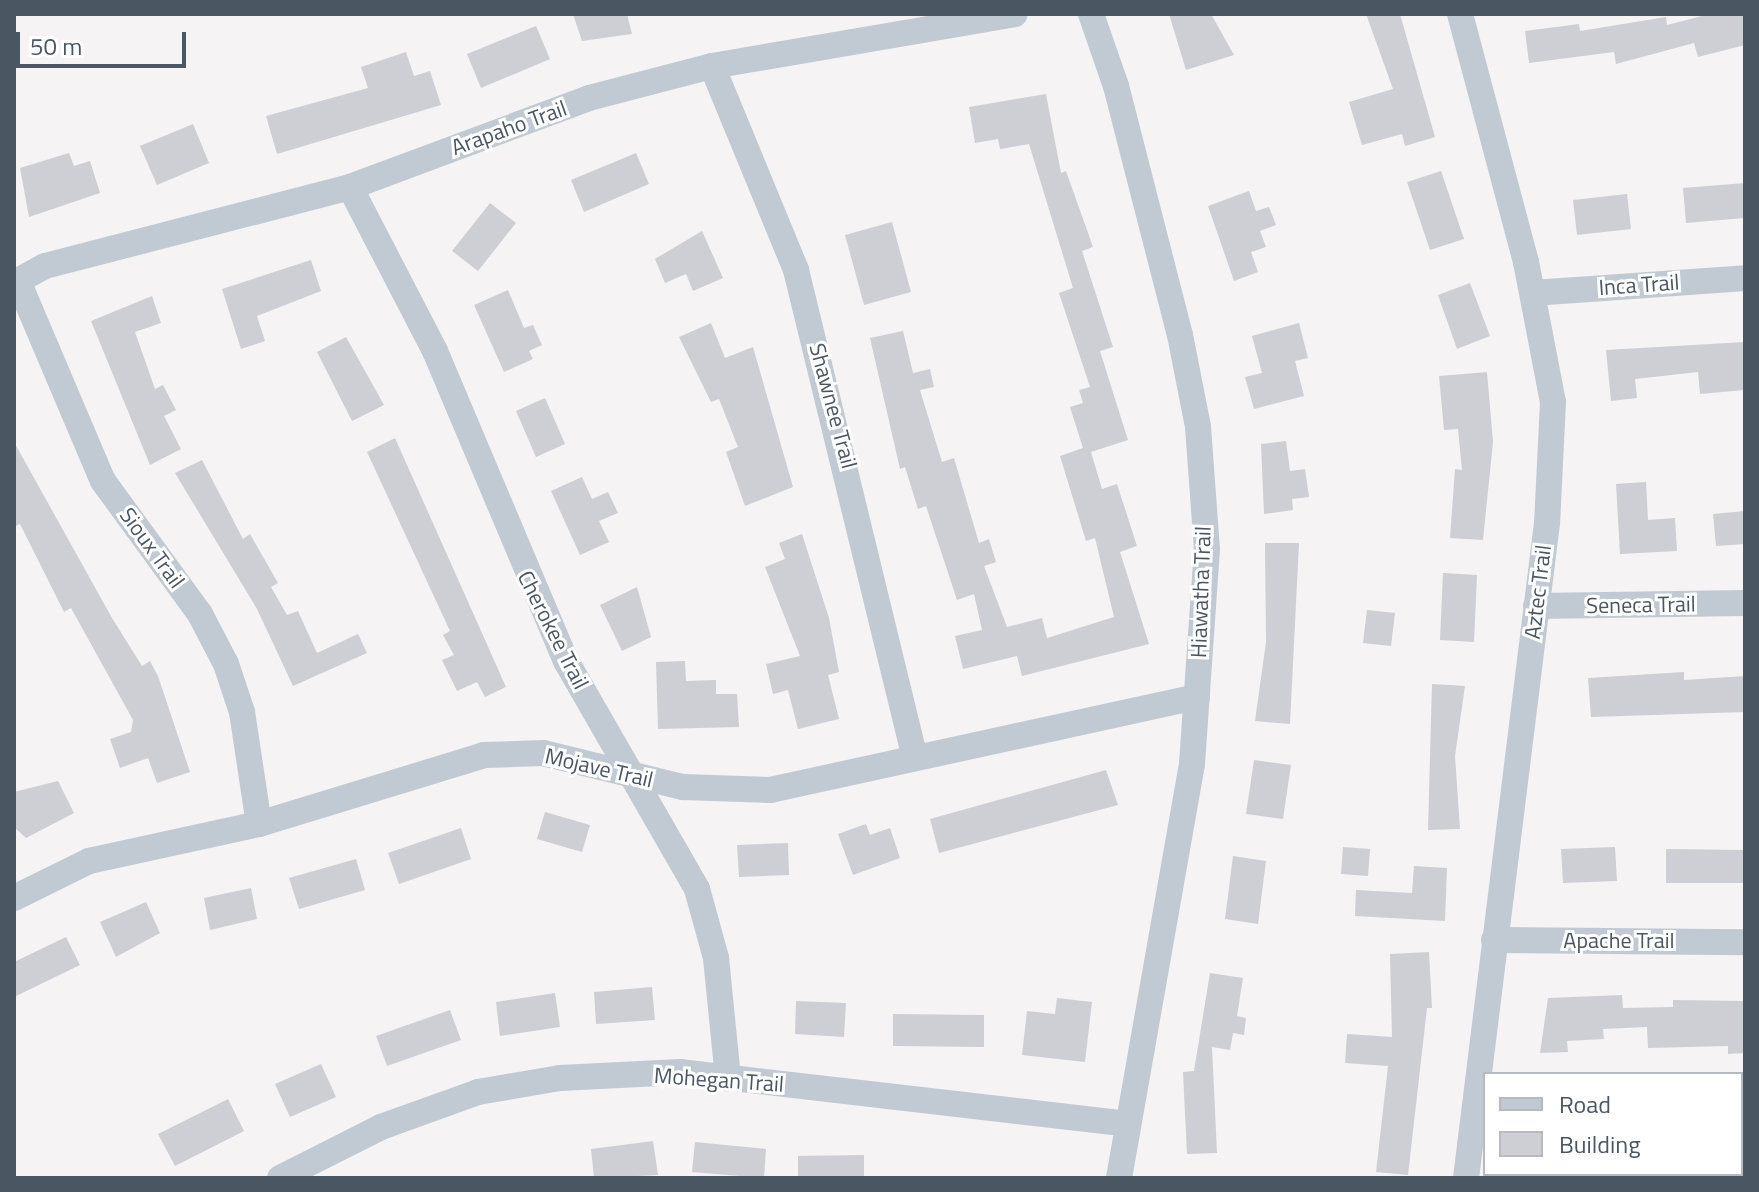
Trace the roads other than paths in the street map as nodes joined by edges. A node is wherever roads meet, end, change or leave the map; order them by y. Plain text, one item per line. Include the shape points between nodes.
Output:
1 (1015, 14) edge
2 (1091, 14) edge
3 (1460, 14) edge
4 (712, 66) junction
5 (350, 187) junction
6 (1745, 278) edge
7 (16, 282) edge
8 (1533, 293) junction
9 (1745, 603) edge
10 (1536, 606) junction
11 (1197, 697) junction
12 (915, 758) junction
13 (631, 774) junction
14 (259, 824) junction
15 (14, 898) edge
16 (1494, 940) junction
17 (1745, 942) edge
18 (728, 1078) junction
19 (1128, 1124) junction
20 (280, 1178) edge
21 (1119, 1178) edge
22 (1466, 1178) edge

1 - 4 street, Arapaho Trail
2 - 11 street, Hiawatha Trail via 1120,100 1198,427 1207,549
3 - 8 street, Aztec Trail
4 - 5 street, Arapaho Trail via 589,98
4 - 12 street, Shawnee Trail via 796,270
5 - 7 street, Arapaho Trail via 45,266
5 - 13 street, Cherokee Trail via 435,351 523,572
6 - 8 street, Inca Trail
7 - 14 street, Sioux Trail via 103,481 200,614 226,664 242,712
8 - 10 street, Aztec Trail via 1553,402
9 - 10 street, Seneca Trail
10 - 16 street, Aztec Trail
11 - 12 street, Mojave Trail
11 - 19 street, Hiawatha Trail via 1192,764
12 - 13 street, Mojave Trail via 770,790 683,787
13 - 14 street, Mojave Trail via 543,753 484,755
13 - 18 street, Cherokee Trail via 707,918
14 - 15 street, Mojave Trail via 89,861
16 - 17 street, Apache Trail
16 - 22 street, Aztec Trail
18 - 19 street, Mohegan Trail
18 - 20 street, Mohegan Trail via 560,1078 478,1092 381,1127
19 - 21 street, Hiawatha Trail

